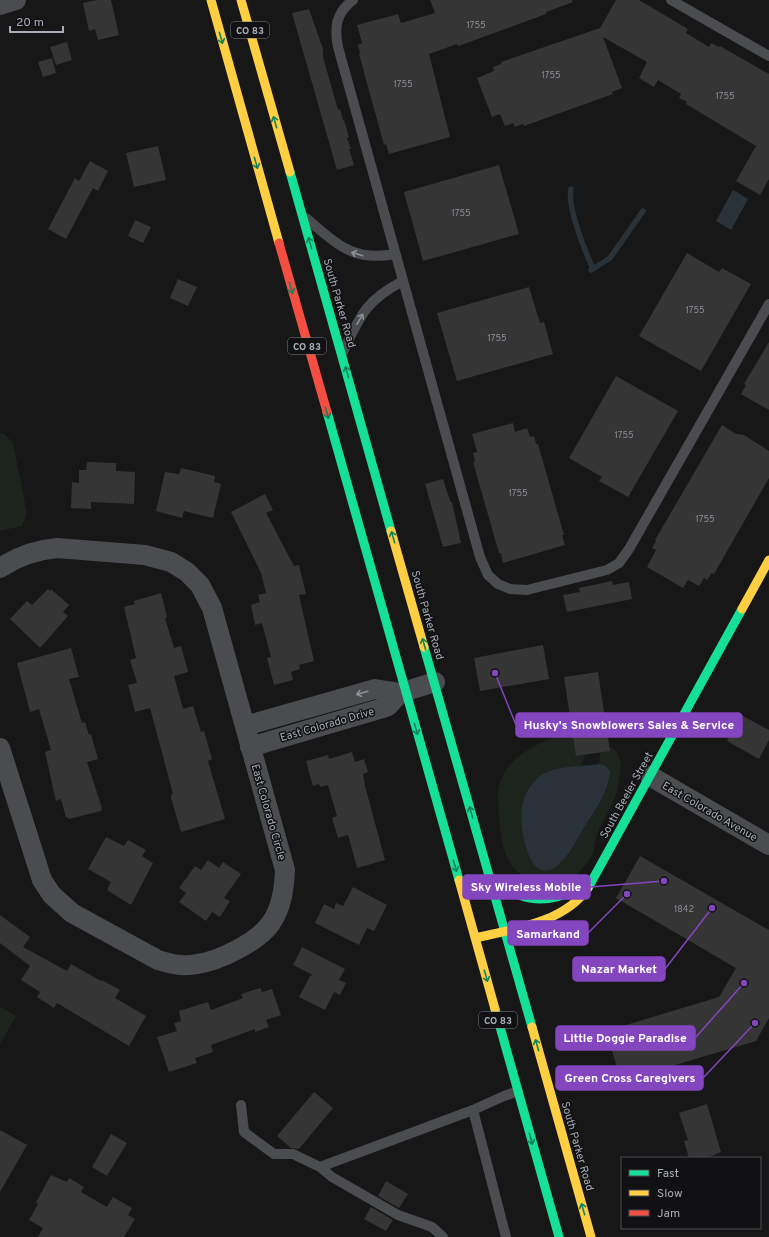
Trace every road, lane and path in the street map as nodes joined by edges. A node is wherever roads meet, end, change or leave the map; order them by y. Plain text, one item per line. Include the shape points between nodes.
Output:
1 (16, 0) edge
2 (211, 0) edge
3 (241, 0) edge
4 (353, 0) edge
5 (671, 0) edge
6 (0, 5) edge
7 (769, 56) edge
8 (302, 215) junction
9 (396, 254) junction
10 (403, 281) junction
11 (769, 304) edge
12 (342, 354) junction
13 (769, 560) edge
14 (0, 568) edge
15 (435, 682) junction
16 (402, 692) junction
17 (245, 726) junction
18 (250, 747) junction
19 (0, 748) edge
20 (650, 776) junction
21 (769, 845) edge
22 (602, 865) junction
23 (489, 877) junction
24 (504, 930) junction
25 (475, 938) junction
26 (518, 1092) junction
27 (241, 1105) dead end
28 (473, 1110) junction
29 (320, 1167) junction
30 (443, 1237) edge
31 (506, 1237) edge
32 (559, 1237) edge
33 (591, 1237) edge

1 - 6 street
2 -> 16 main road, CO 83
8 -> 3 main road, South Parker Road / CO 83
4 - 9 lane via 336,22 336,37
5 - 7 lane
9 -> 8 lane via 375,257 354,253
12 -> 8 main road, South Parker Road / CO 83
9 - 10 lane
10 - 11 lane via 483,565 488,575 498,584 515,589 531,589 599,572 619,563
12 -> 10 lane via 369,304 381,293
15 -> 12 main road, South Parker Road / CO 83
13 - 20 main road, South Beeler Street
14 - 17 street, East Colorado Circle via 28,553 57,548 145,555 171,562 187,572 200,585 212,608
15 - 16 street, East Colorado Drive
23 -> 15 main road, South Parker Road / CO 83
16 -> 17 street, East Colorado Drive via 375,689
16 - 18 street, East Colorado Drive via 383,708
16 -> 25 main road, CO 83
17 - 18 street, East Colorado Circle
18 - 19 street, East Colorado Circle via 285,870 279,908 267,928 242,948 198,964 186,965 172,965 158,960 72,913 52,895 42,880
20 - 21 street, East Colorado Avenue
20 - 22 main road, South Beeler Street
22 - 23 main road via 575,890 549,901 532,900 515,894
22 - 24 main road, South Beeler Street via 576,903 546,918
23 - 24 main road, South Parker Road / CO 83
24 - 25 main road, South Beeler Street
33 -> 24 main road, South Parker Road / CO 83
25 -> 26 main road, CO 83
26 - 28 lane
26 -> 32 main road, CO 83
27 - 29 lane via 244,1132 274,1154 293,1154
28 - 29 lane
28 - 31 lane
29 - 30 lane via 332,1177 398,1215 432,1227

